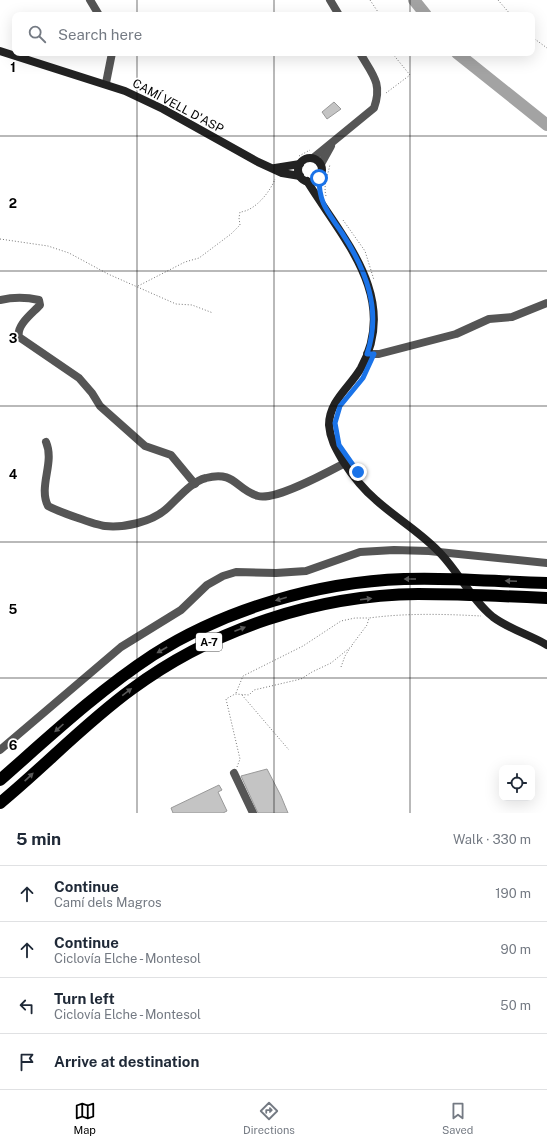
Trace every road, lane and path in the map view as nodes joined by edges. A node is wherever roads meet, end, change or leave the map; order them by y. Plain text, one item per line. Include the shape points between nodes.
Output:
1 (90, 0) edge
2 (330, 0) edge
3 (370, 0) edge
4 (498, 0) edge
5 (97, 12) edge
6 (337, 12) edge
7 (378, 12) edge
8 (508, 12) edge
9 (535, 39) edge
10 (547, 48) edge
11 (0, 51) edge
12 (12, 55) edge
13 (17, 56) edge
14 (111, 56) edge
15 (362, 56) edge
16 (395, 56) edge
17 (106, 83) junction
18 (378, 97) junction
19 (325, 151) junction
20 (313, 158) junction
21 (299, 160) junction
22 (320, 164) junction
23 (275, 169) junction
24 (300, 176) junction
25 (319, 178) junction
26 (307, 181) junction
27 (325, 202) junction
28 (339, 216) dead end
29 (0, 239) edge
30 (376, 285) dead end
31 (137, 286) junction
32 (0, 300) edge
33 (547, 302) edge
34 (213, 313) dead end
35 (367, 354) junction
36 (46, 442) dead end
37 (345, 463) junction
38 (195, 484) junction
39 (440, 553) junction
40 (547, 563) edge
41 (547, 583) edge
42 (547, 598) edge
43 (494, 617) junction
44 (369, 618) junction
45 (547, 644) edge
46 (352, 646) junction
47 (341, 667) dead end
48 (236, 694) junction
49 (241, 694) junction
50 (0, 750) edge
51 (289, 750) dead end
52 (234, 772) joint
53 (0, 780) edge
54 (0, 804) edge
55 (252, 813) edge

1 - 5 street
2 - 6 street
3 - 7 path
4 - 8 path
9 - 10 path
11 - 12 street, CAMÍ VELL D'ASP
13 - 17 street, CAMÍ VELL D'ASP
14 - 17 street
15 - 18 street via 379,86
16 - 18 path via 410,74 396,87
17 - 23 street, CAMÍ VELL D'ASP via 143,98
18 - 19 street via 374,108
19 - 20 street
19 - 21 path via 314,148
19 - 22 street
19 - 27 path via 330,159 330,167 324,190
20 - 21 street
20 - 22 street
21 - 23 street
21 - 24 street
22 - 25 street via 322,170
23 - 24 street, CAMÍ VELL D'ASP
23 - 31 path via 272,187 264,198 245,212 240,212 240,225 231,234 199,258 185,262
24 - 26 street
25 - 26 street
25 - 27 street
26 - 27 street
27 - 35 street via 367,283 373,310
28 - 30 path via 365,251
29 - 31 path via 48,246 69,253
31 - 34 path via 176,304 192,305
32 - 38 street via 39,300 40,305 20,328 19,337 79,378 100,406 145,446 171,455
33 - 35 street via 512,316 489,319 456,334 379,354
35 - 37 street via 354,377 336,400 330,415 330,433 334,446
36 - 38 street via 50,452 45,495 48,506 105,526 145,522 163,511
37 - 38 street via 294,488 264,497 257,496 228,477 205,478
37 - 39 street via 375,500
39 - 40 street
39 - 43 street
39 - 50 street via 419,550 360,552 306,571 236,572 223,576 207,585 181,610 121,647
41 -> 53 highway, A-7 via 448,578 403,579 327,589 271,602 218,620 153,655 116,681
54 -> 42 highway, A-7 via 98,715 133,688 195,649 261,621 353,600 418,594
43 - 44 path via 441,614
43 - 45 street
44 - 46 path
44 - 48 path via 341,621 303,646 243,676
46 - 47 path
46 - 49 path via 331,663 301,679 254,690 249,695
48 - 49 path
48 - 52 path via 226,699 240,759
49 - 51 path
52 - 55 street

